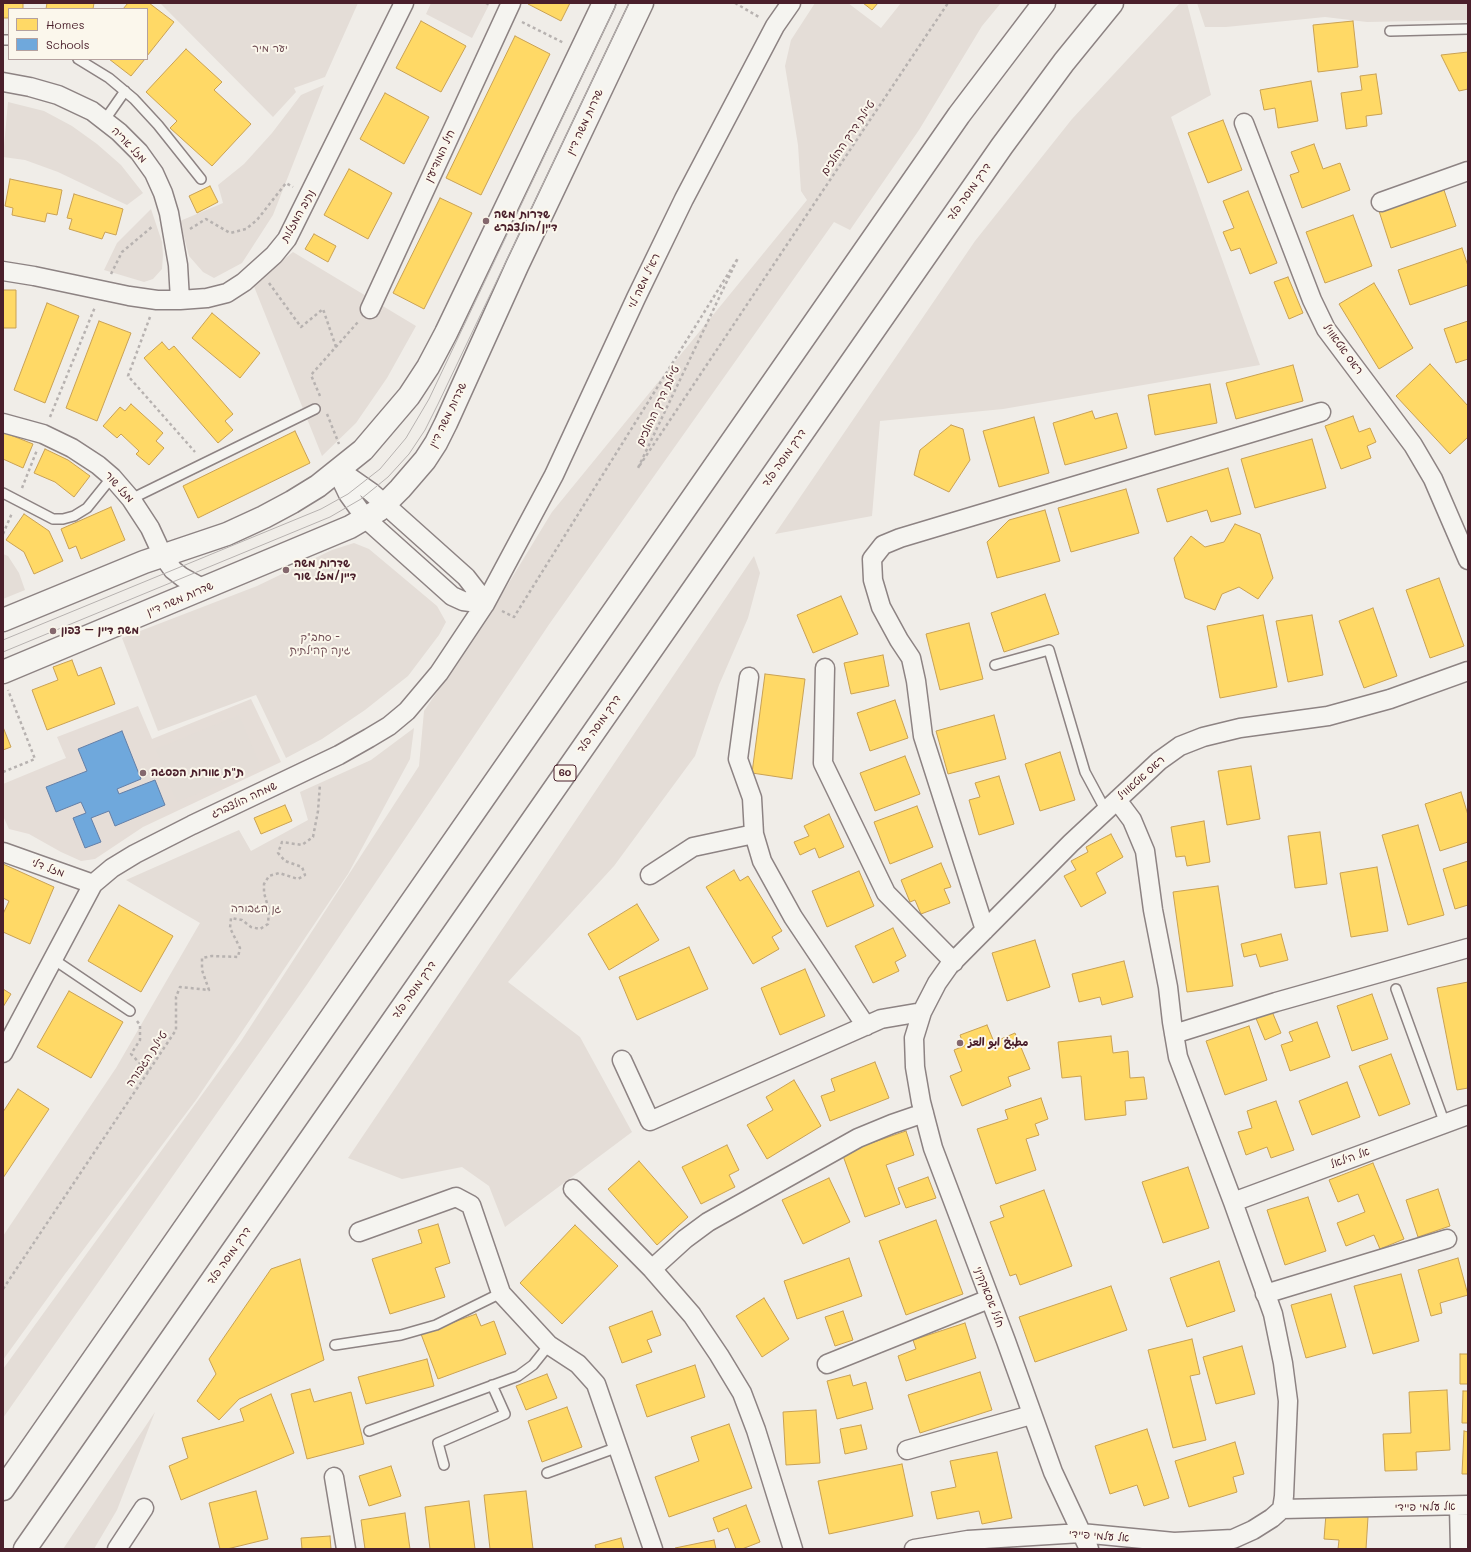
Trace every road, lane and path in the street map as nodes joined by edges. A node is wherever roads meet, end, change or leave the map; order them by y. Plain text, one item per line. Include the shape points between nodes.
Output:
1 (404, 3) edge
2 (486, 3) edge
3 (604, 3) edge
4 (642, 3) edge
5 (735, 3) edge
6 (791, 3) edge
7 (948, 3) edge
8 (1044, 3) edge
9 (1112, 3) edge
10 (508, 8) edge
11 (775, 26) junction
12 (1468, 29) edge
13 (1390, 31) dead end
14 (581, 51) junction
15 (80, 60) edge
16 (3, 82) edge
17 (125, 91) junction
18 (104, 121) junction
19 (1244, 123) dead end
20 (1468, 172) edge
21 (201, 179) dead end
22 (309, 197) junction
23 (1381, 202) dead end
24 (169, 213) junction
25 (174, 238) junction
26 (259, 269) junction
27 (3, 271) edge
28 (102, 291) junction
29 (157, 300) junction
30 (180, 300) junction
31 (370, 309) joint
32 (336, 348) junction
33 (321, 399) dead end
34 (315, 409) dead end
35 (326, 412) dead end
36 (1321, 412) dead end
37 (3, 423) edge
38 (44, 434) junction
39 (204, 463) junction
40 (342, 467) junction
41 (112, 477) junction
42 (3, 493) edge
43 (131, 499) junction
44 (17, 500) junction
45 (385, 504) junction
46 (366, 519) junction
47 (3, 534) edge
48 (163, 556) junction
49 (1468, 560) edge
50 (507, 564) joint
51 (204, 589) junction
52 (485, 604) junction
53 (3, 620) edge
54 (996, 665) dead end
55 (824, 668) dead end
56 (1468, 671) edge
57 (749, 677) dead end
58 (4, 679) edge
59 (321, 763) junction
60 (3, 772) edge
61 (1112, 805) junction
62 (754, 834) junction
63 (3, 852) edge
64 (650, 875) dead end
65 (93, 884) junction
66 (985, 930) junction
67 (1468, 948) edge
68 (53, 959) junction
69 (954, 962) junction
70 (1396, 989) dead end
71 (130, 1011) joint
72 (922, 1012) junction
73 (866, 1026) junction
74 (1174, 1034) junction
75 (914, 1038) joint
76 (3, 1053) edge
77 (622, 1060) dead end
78 (148, 1072) junction
79 (924, 1113) junction
80 (1468, 1115) edge
81 (1445, 1124) junction
82 (573, 1189) dead end
83 (1233, 1202) junction
84 (359, 1232) dead end
85 (1448, 1239) dead end
86 (652, 1269) junction
87 (3, 1289) edge
88 (501, 1293) junction
89 (1265, 1294) junction
90 (990, 1299) junction
91 (334, 1345) dead end
92 (549, 1345) junction
93 (827, 1364) dead end
94 (492, 1386) junction
95 (1031, 1415) junction
96 (369, 1431) dead end
97 (618, 1448) junction
98 (907, 1450) dead end
99 (444, 1465) dead end
100 (547, 1473) dead end
101 (334, 1477) dead end
102 (3, 1489) edge
103 (1464, 1506) edge
104 (144, 1508) dead end
105 (1282, 1508) junction
106 (1082, 1533) junction
107 (25, 1549) edge
108 (117, 1549) edge
109 (346, 1549) edge
110 (653, 1549) edge
111 (793, 1549) edge
112 (914, 1549) edge
113 (1089, 1549) edge
114 (1460, 1549) edge

1 - 22 street, נתיב המזלות
2 - 10 path
3 - 14 main road
4 - 45 main road, שדרות משה דיין via 436,443 412,476
5 - 11 path
6 - 11 street, רא"ל משה לוי
7 - 52 path, טיילת דרך ההולכים via 638,468 738,258 514,617
8 - 102 main road via 959,115
9 - 107 main road, דרך מוסה פלד / 60 via 1064,62 1002,146
10 - 14 path
10 - 31 street, חיל המודיעין
11 - 50 street, רא"ל משה לוי via 684,199 554,475
12 - 13 lane
14 - 40 main road via 428,367 388,422
15 - 17 lane
16 - 18 street, מזל אריה via 58,95
17 - 18 lane
17 - 21 lane via 158,125
18 - 24 street, מזל אריה via 139,152 163,193
19 - 49 street, ראס אטאוויל via 1312,300 1326,329 1413,445 1433,479
20 - 23 street
22 - 25 path via 286,183 257,220 246,228 230,233 206,219
22 - 26 street, נתיב המזלות via 287,239
24 - 25 street, מזל אריה
24 - 28 path via 122,252
25 - 30 street, מזל אריה
26 - 30 street, נתיב המזלות via 227,293
26 - 32 path via 301,327 324,309
27 - 28 street, נתיב המזלות
28 - 29 street, נתיב המזלות
28 - 38 path
29 - 30 street, נתיב המזלות
29 - 39 path via 128,376
31 - 32 path
32 - 33 path via 311,376
34 - 39 lane
35 - 40 path
36 - 66 street via 900,538 883,545 872,559 873,580 881,607 911,658 923,736
37 - 38 street, מזל שור
38 - 41 street, מזל שור via 72,448
38 - 44 path
39 - 43 lane
40 - 45 street
40 - 46 street via 348,494
40 - 48 main road via 298,498 264,517 227,534
41 - 43 street, מזל שור
41 - 44 lane via 87,508 63,519 53,519
42 - 44 lane
43 - 48 street, מזל שור via 150,528
44 - 47 path
45 - 46 main road, שדרות משה דיין
45 - 52 street via 466,577
46 - 51 main road, שדרות משה דיין
46 - 52 street via 452,596 463,601
48 - 51 street, מזל שור via 173,570
48 - 53 main road
50 - 52 street, שמחה הולצברג
51 - 58 main road, שדרות משה דיין
52 - 59 street, שמחה הולצברג via 439,672 407,711 389,726
54 - 61 lane via 1049,650 1085,772
55 - 69 street via 823,763 886,893
56 - 61 street, ראס אטאוויל via 1328,716 1240,728 1203,737 1180,746 1159,761
57 - 62 street via 738,759 752,798
58 - 60 path via 36,758
59 - 65 street, שמחה הולצברג via 135,854
59 - 78 path, טיילת הגבורה via 318,811 313,837 302,845 282,842 278,853 285,861 302,867 305,875 298,879 280,873 269,876 264,884 269,910 268,924 264,927 251,927 242,920 231,918 230,928 240,948 238,957 202,958 202,970 209,990 180,987 176,997 176,1030
61 - 66 street, ראס אטאוויל
61 - 74 street via 1132,820 1145,851
62 - 64 street via 693,846
62 - 73 street via 762,861 793,918
63 - 65 street, מזל דלי
65 - 68 street, שמחה הולצברג
66 - 69 street, ראס אטאוויל
67 - 74 street via 1276,1002
68 - 71 lane
68 - 76 street, שמחה הולצברג
69 - 72 street, ראס אטאוויל via 937,983
70 - 81 lane
71 - 78 path via 140,1025 140,1040 131,1054
72 - 73 street via 882,1019
72 - 75 street, ראס אטאוויל
73 - 77 street via 650,1121
74 - 83 street via 1178,1057
75 - 79 street, חליל אסאקקיני via 915,1067
78 - 87 path, טיילת הגבורה
79 - 86 street via 858,1138 708,1222
79 - 90 street, חליל אסאקקיני via 933,1148
80 - 81 street, אל הילאל
81 - 83 street, אל הילאל
82 - 86 street
83 - 89 street
84 - 88 street via 456,1198 471,1205
85 - 89 street
86 - 111 street via 692,1315 742,1393
88 - 91 lane via 436,1325 401,1335
88 - 92 street
89 - 105 street via 1273,1314 1288,1401
90 - 93 street
90 - 95 street, חליל אסאקקיני
92 - 94 lane via 533,1365 518,1376
92 - 97 street via 578,1364 596,1384
94 - 96 lane
94 - 99 lane via 505,1414 438,1442
95 - 98 street
95 - 106 street, חליל אסאקקיני via 1053,1472
97 - 100 lane
97 - 110 street
101 - 109 street
103 - 105 street, אל עלמי פיידי
103 - 114 street
104 - 108 street
105 - 106 street, אל עלמי פיידי via 1272,1518 1233,1539 1174,1542
106 - 112 street, אל עלמי פיידי via 968,1540
106 - 113 street, חליל אסאקקיני

